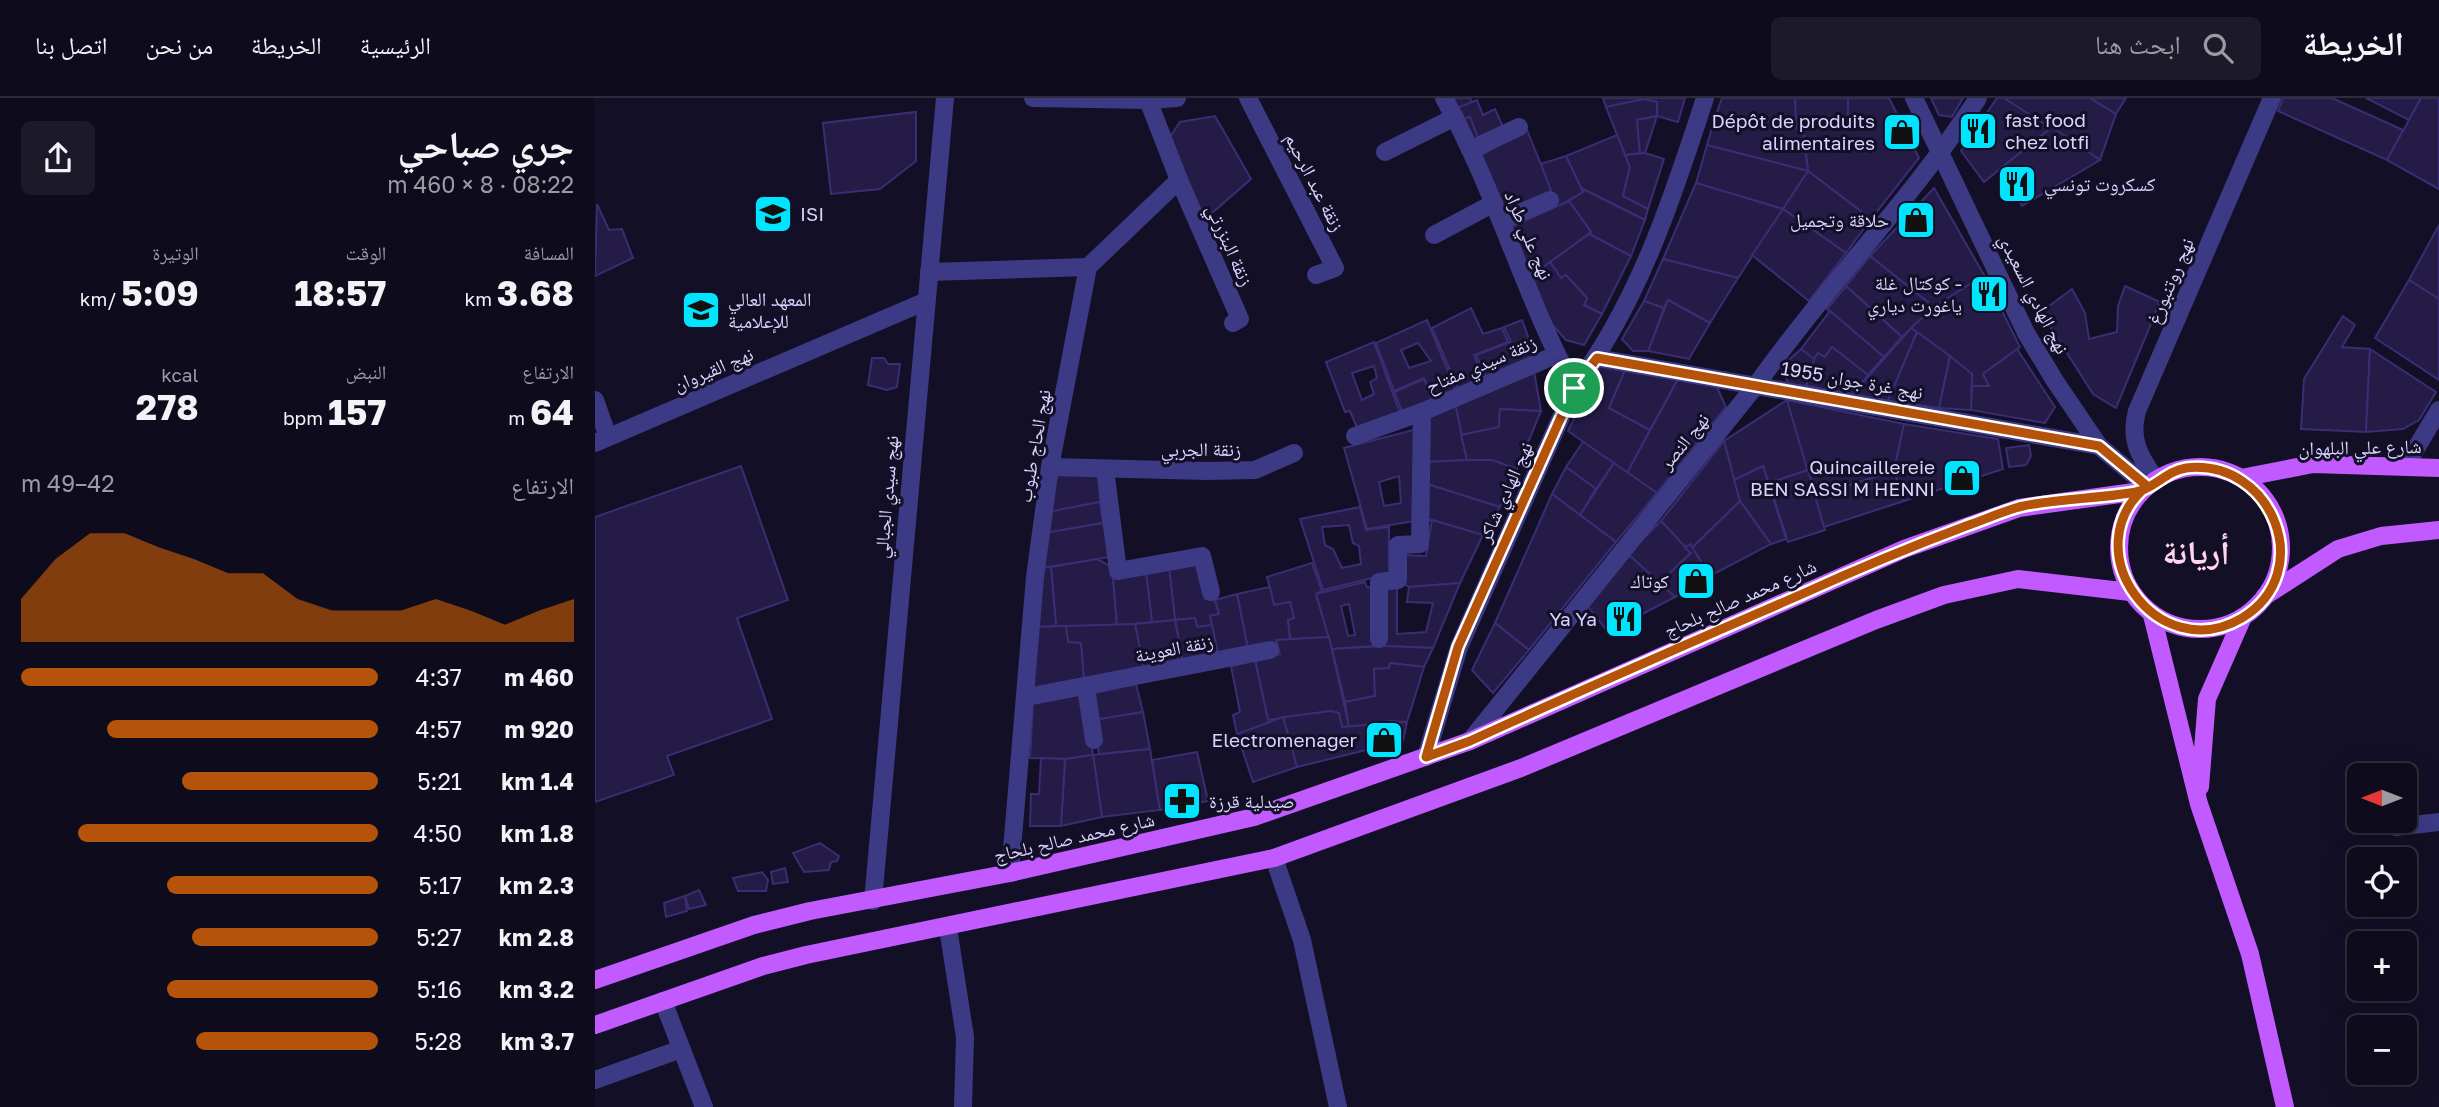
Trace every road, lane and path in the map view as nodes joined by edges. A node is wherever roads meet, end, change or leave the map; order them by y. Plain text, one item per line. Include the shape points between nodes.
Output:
1 (945, 98) edge
2 (1033, 98) edge
3 (1177, 98) edge
4 (1248, 98) edge
5 (1444, 98) edge
6 (1706, 98) edge
7 (1914, 98) edge
8 (1978, 98) edge
9 (2272, 98) edge
10 (1148, 100) junction
11 (1455, 117) junction
12 (1519, 127) dead end
13 (1470, 150) junction
14 (1385, 152) dead end
15 (1942, 152) junction
16 (1179, 180) junction
17 (1550, 200) dead end
18 (1494, 203) junction
19 (1501, 221) junction
20 (1434, 234) dead end
21 (1088, 267) junction
22 (929, 272) junction
23 (1316, 275) dead end
24 (924, 302) junction
25 (1233, 323) dead end
26 (1556, 355) junction
27 (1597, 358) junction
28 (1757, 384) junction
29 (1574, 388) junction
30 (595, 400) edge
31 (2439, 410) edge
32 (1422, 412) junction
33 (1355, 436) dead end
34 (602, 440) edge
35 (2099, 446) junction
36 (1294, 453) dead end
37 (2406, 465) junction
38 (1050, 467) junction
39 (2439, 468) edge
40 (1105, 469) junction
41 (2241, 478) junction
42 (2148, 486) junction
43 (2439, 530) edge
44 (1211, 592) dead end
45 (2130, 592) junction
46 (2266, 596) junction
47 (2152, 615) junction
48 (2243, 617) junction
49 (1380, 639) dead end
50 (1270, 650) dead end
51 (1086, 688) junction
52 (1027, 697) junction
53 (1094, 740) dead end
54 (1470, 741) junction
55 (1426, 757) junction
56 (2199, 804) junction
57 (2439, 822) edge
58 (2417, 825) edge
59 (1273, 858) junction
60 (1010, 873) junction
61 (873, 901) junction
62 (948, 928) junction
63 (595, 980) edge
64 (663, 1001) junction
65 (595, 1025) edge
66 (681, 1049) junction
67 (595, 1080) edge
68 (704, 1107) edge
69 (963, 1107) edge
70 (1338, 1107) edge
71 (2285, 1107) edge

1 - 22 street, نهج سيدي الجبالي
2 - 10 street
3 - 10 street
4 - 23 street, زنقة عبد الرحيم via 1335,268
5 - 11 street, نهج علي طراد
6 - 27 street, نهج الهادي شاكر via 1675,191
7 - 15 street, نهج الهادي السعيدي
8 - 15 street, نهج النصر
9 - 42 street, نهج روتنبورغ via 2137,411 2135,448
10 - 16 street
11 - 13 street, نهج علي طراد
11 - 14 street
12 - 13 street
13 - 18 street, نهج علي طراد
15 - 28 street, نهج النصر
15 - 35 street, نهج الهادي السعيدي via 2026,333
16 - 21 street
16 - 25 street, زنقة البنزرتي via 1240,319
17 - 19 street
18 - 19 street, نهج علي طراد
18 - 20 street
19 - 26 street, نهج علي طراد
21 - 22 street
21 - 38 street, نهج الحاج طبوب
22 - 24 street, نهج سيدي الجبالي
24 - 34 street, نهج القيروان
24 - 61 street, نهج سيدي الجبالي
26 - 29 street, نهج علي طراد
26 - 32 street, زنقة سيدي مفتاح
27 - 28 street, 1955 نهج غرة جوان
27 - 29 street, نهج الهادي شاكر
28 - 35 street, 1955 نهج غرة جوان
28 - 54 street, نهج النصر
29 - 55 street, نهج الهادي شاكر via 1458,647
30 - 34 street
31 - 37 street
32 - 33 street, زنقة سيدي مفتاح
32 - 49 street, زنقة سيدي مفتاح via 1420,544 1398,545 1398,580 1379,582
35 - 42 street, نهج الهادي السعيدي
36 - 40 street, زنقة الجربي via 1255,470
37 - 39 main road, شارع علي البلهوان
37 - 41 main road, شارع علي البلهوان via 2313,464
38 - 40 street, زنقة الجربي
38 - 52 street, نهج الحاج طبوب via 1035,577
40 - 44 street via 1118,571 1202,556
41 - 42 main road via 2215,468 2184,468
41 - 46 main road via 2261,495 2275,519 2281,545 2278,572
42 - 45 main road via 2126,514 2119,540 2120,567
42 - 54 main road, شارع محمد صالح بلحاج via 2019,508 1904,549
43 - 46 main road via 2381,536 2339,550
45 - 47 main road
45 - 59 main road via 2018,579 1944,595 1521,768
46 - 48 main road
47 - 48 main road via 2182,628 2213,629
47 - 56 main road
48 - 56 main road via 2207,699
50 - 51 street, زنقة العوينة
51 - 52 street, زنقة العوينة
51 - 53 street
52 - 60 street, نهج الحاج طبوب
54 - 55 main road, شارع محمد صالح بلحاج
55 - 60 main road, شارع محمد صالح بلحاج via 1254,817
56 - 71 main road via 2250,954
57 - 58 street
59 - 62 main road
59 - 70 street via 1301,940
60 - 61 main road, شارع محمد صالح بلحاج
61 - 63 main road, شارع محمد صالح بلحاج via 754,925
62 - 64 main road via 785,961
62 - 69 street via 962,1001
64 - 65 main road
64 - 66 street
66 - 67 street
66 - 68 street

